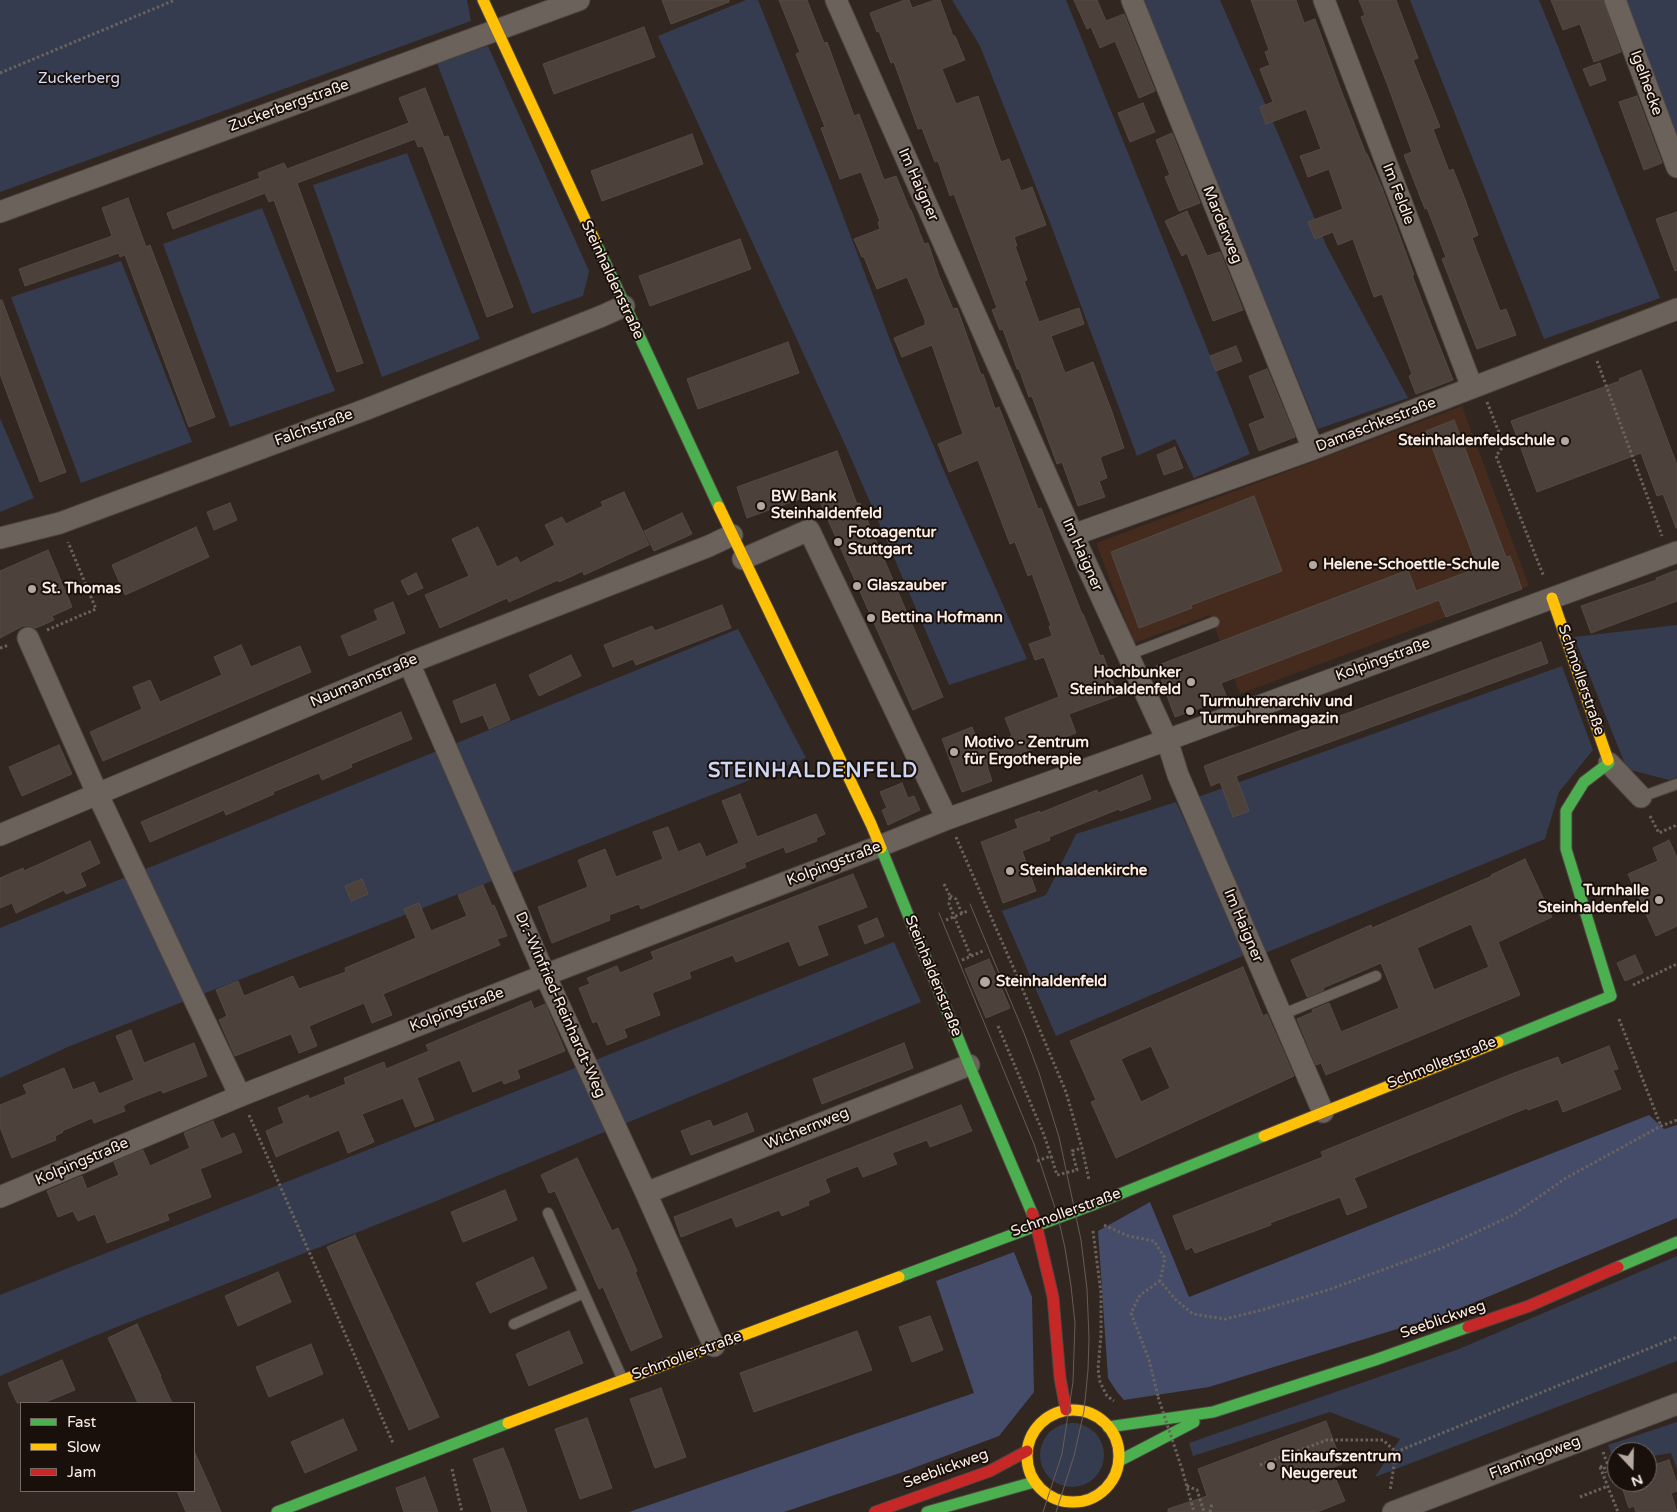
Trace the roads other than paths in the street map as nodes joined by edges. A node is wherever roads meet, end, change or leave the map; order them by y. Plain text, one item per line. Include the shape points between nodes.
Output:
1 (483, 0) edge
2 (578, 0) edge
3 (836, 0) edge
4 (1132, 0) edge
5 (1324, 0) edge
6 (1615, 0) edge
7 (496, 30) junction
8 (1677, 166) edge
9 (0, 212) edge
10 (624, 306) junction
11 (1677, 309) edge
12 (1476, 386) junction
13 (1313, 449) junction
14 (732, 535) junction
15 (1073, 535) junction
16 (0, 538) edge
17 (1673, 554) edge
18 (743, 559) junction
19 (1552, 598) junction
20 (1214, 622) dead end
21 (28, 638) road end
22 (1128, 655) junction
23 (409, 663) junction
24 (1167, 740) junction
25 (1609, 762) junction
26 (1677, 784) edge
27 (97, 793) junction
28 (1641, 797) joint
29 (947, 819) junction
30 (0, 835) edge
31 (880, 846) junction
32 (545, 975) junction
33 (1376, 976) dead end
34 (1281, 1015) junction
35 (969, 1065) junction
36 (240, 1096) junction
37 (1323, 1112) junction
38 (646, 1193) junction
39 (0, 1197) edge
40 (548, 1214) dead end
41 (1036, 1224) junction
42 (1677, 1242) edge
43 (584, 1293) junction
44 (514, 1324) dead end
45 (714, 1346) junction
46 (623, 1379) junction
47 (1677, 1404) edge
48 (1066, 1410) junction
49 (1213, 1412) junction
50 (1108, 1427) junction
51 (1027, 1451) junction
52 (1119, 1462) junction
53 (1034, 1482) junction
54 (1092, 1498) junction
55 (1392, 1504) edge
56 (1060, 1506) edge
57 (277, 1512) edge
58 (875, 1512) edge
59 (927, 1512) edge
60 (1086, 1512) edge

1 - 7 street, Steinhaldenstraße
2 - 7 street, Zuckerbergstraße
3 - 15 street, Im Haigner
4 - 13 street, Marderweg
5 - 12 street, Im Feldle
6 - 8 street, Igelhecke
7 - 9 street, Zuckerbergstraße
7 - 10 street, Steinhaldenstraße
10 - 14 street, Steinhaldenstraße
10 - 16 street, Falchstraße via 367,409 60,523
11 - 12 street, Damaschkestraße
12 - 13 street, Damaschkestraße
13 - 15 street, Damaschkestraße
14 - 18 street, Steinhaldenstraße
14 - 23 street, Naumannstraße
15 - 22 street, Im Haigner
17 - 19 street, Kolpingstraße
18 - 29 street via 809,530
18 - 31 street, Steinhaldenstraße
19 - 24 street, Kolpingstraße
19 - 25 street, Schmollerstraße
20 - 22 lane
21 - 27 street
22 - 24 street, Im Haigner
23 - 27 street, Naumannstraße
23 - 32 street, Dr.-Winfried-Reinhardt-Weg
24 - 29 street, Kolpingstraße
24 - 34 street, Im Haigner via 1178,775
25 - 28 street, Schmollerstraße
25 - 37 street, Schmollerstraße via 1584,782 1566,811 1566,849 1611,996
26 - 28 lane
27 - 30 street, Naumannstraße
27 - 36 street
29 - 31 street, Kolpingstraße
31 - 32 street, Kolpingstraße
31 - 35 street, Steinhaldenstraße
32 - 36 street, Kolpingstraße
32 - 38 street, Dr.-Winfried-Reinhardt-Weg
33 - 34 lane
34 - 37 street, Im Haigner
35 - 38 street, Wichernweg
35 - 41 street, Steinhaldenstraße
36 - 39 street, Kolpingstraße
37 - 41 street, Schmollerstraße via 1095,1204
38 - 45 street, Dr.-Winfried-Reinhardt-Weg
40 - 43 lane
41 - 45 street, Schmollerstraße
41 - 48 street, Steinhaldenstraße via 1053,1297
42 - 49 street, Seeblickweg via 1529,1306
43 - 44 lane
43 - 46 lane
45 - 46 street, Schmollerstraße
46 - 57 street, Schmollerstraße
47 - 55 street, Flamingoweg
48 - 50 street via 1084,1411
48 - 51 street via 1048,1418 1033,1432
49 - 50 street, Seeblickweg
49 - 52 street, Seeblickweg
50 - 52 street via 1117,1443
51 - 53 street via 1028,1467
51 - 58 street, Seeblickweg via 990,1471
52 - 54 street via 1105,1490
53 - 56 street
53 - 59 street
54 - 56 street
54 - 60 street

